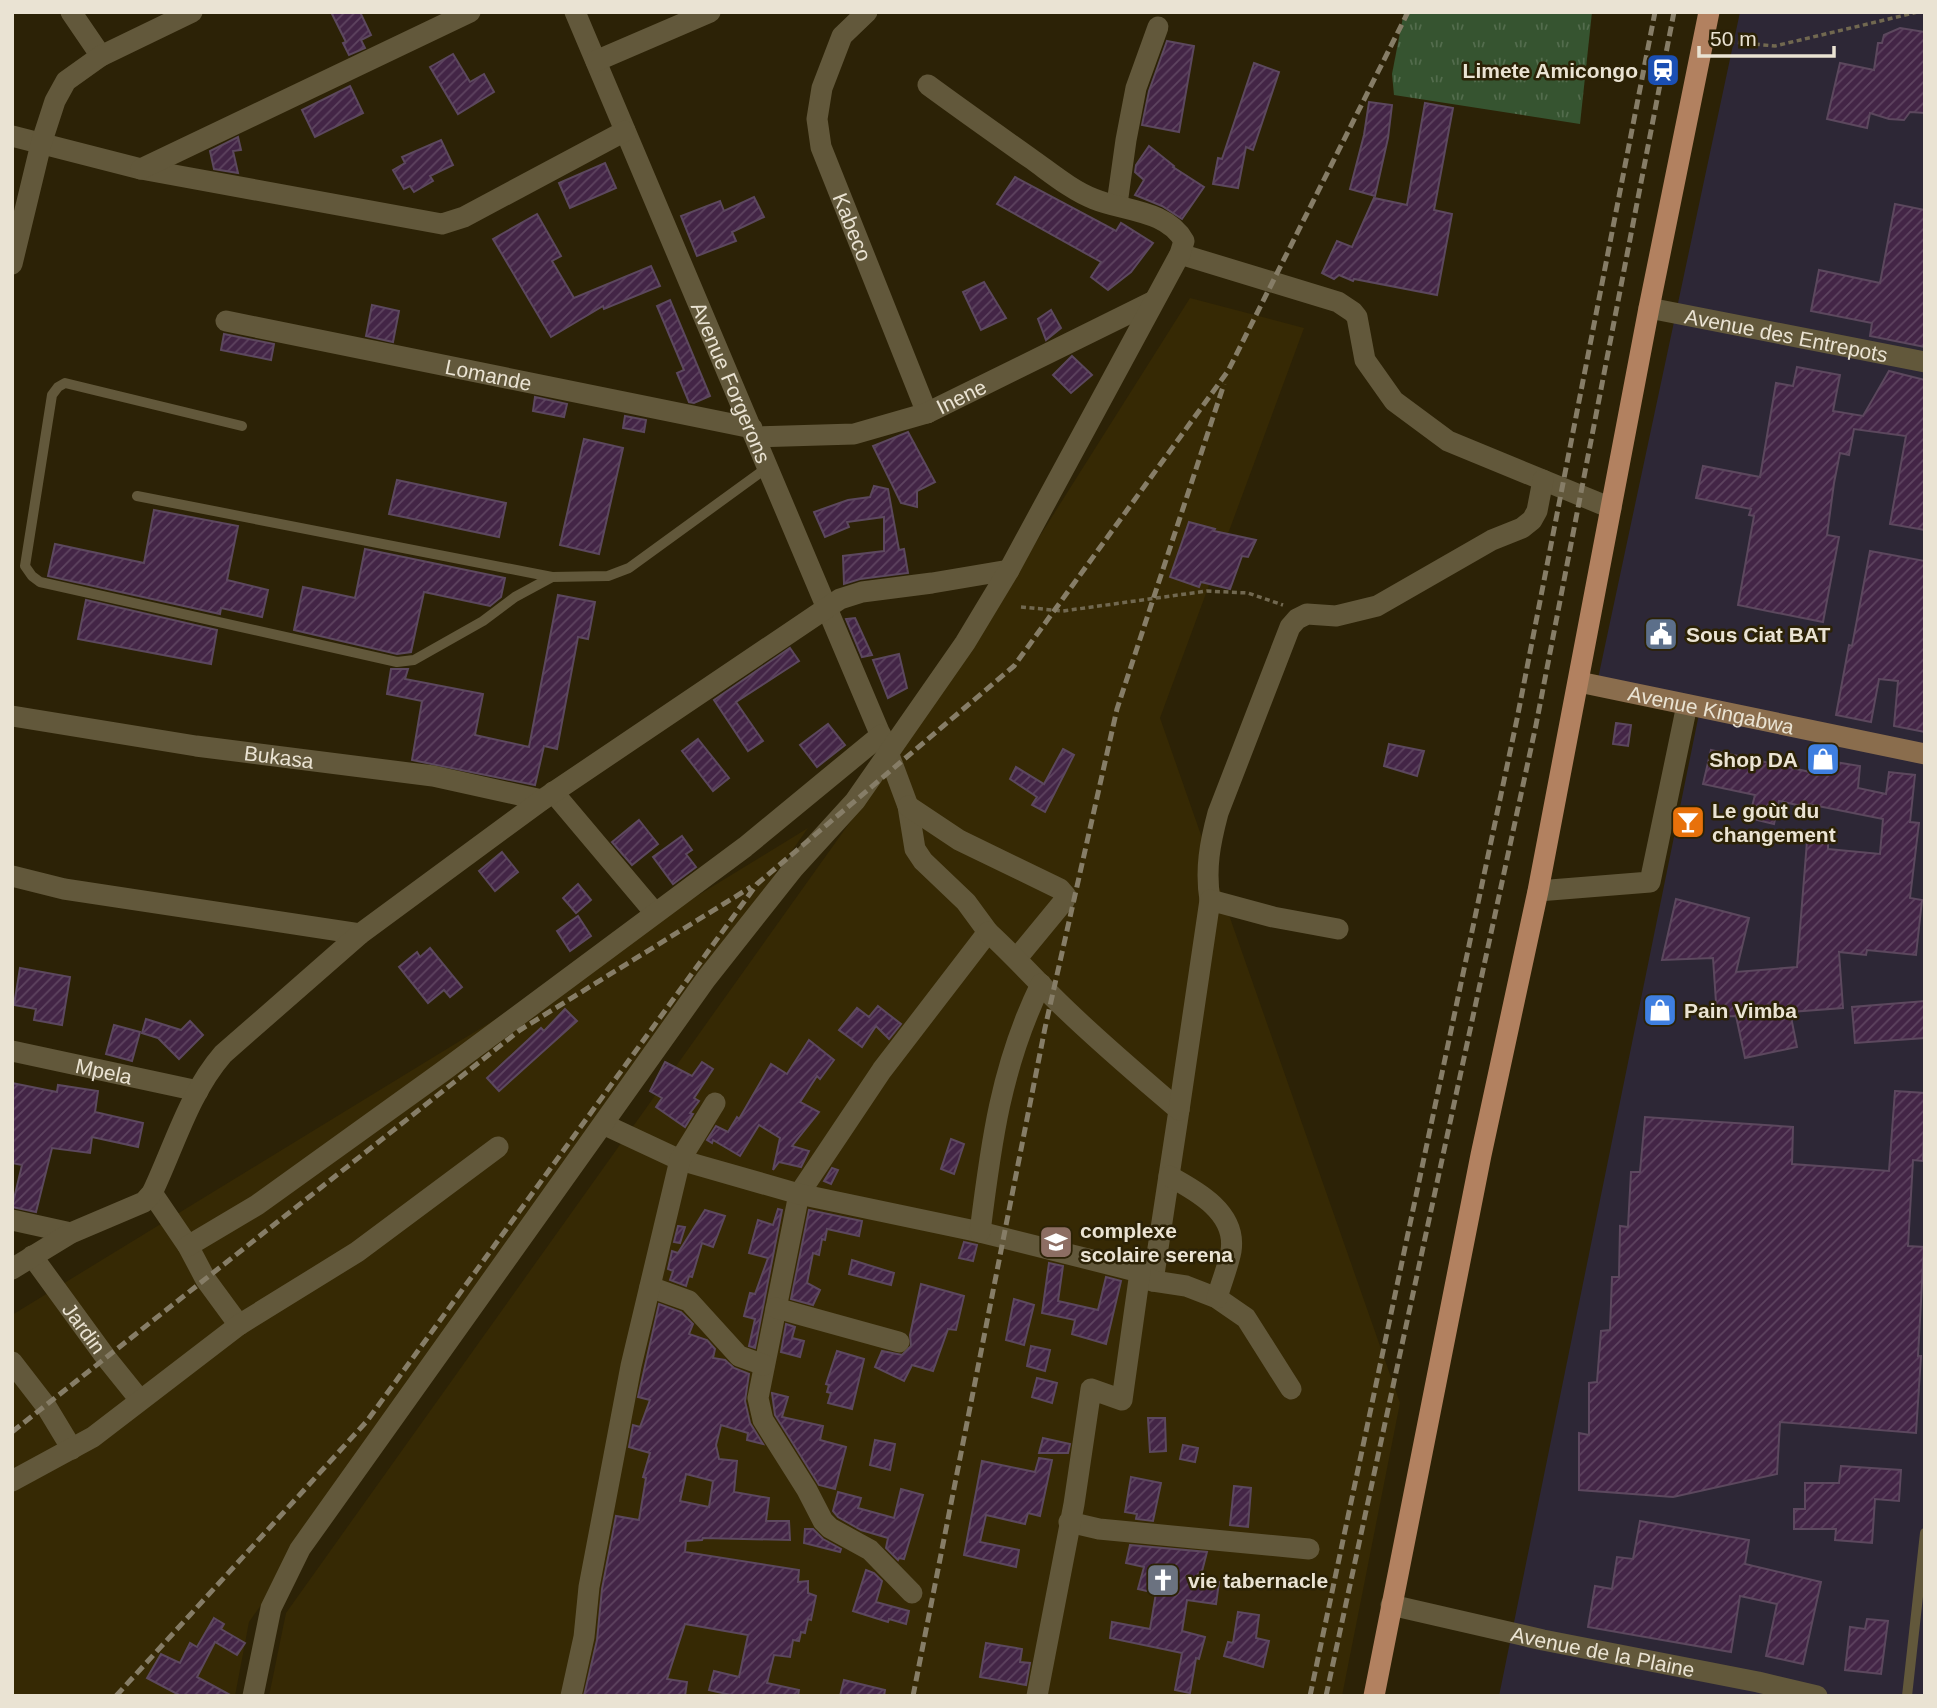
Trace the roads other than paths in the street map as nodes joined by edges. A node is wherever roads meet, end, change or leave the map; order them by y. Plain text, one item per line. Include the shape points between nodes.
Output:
1 (71, 12) edge
2 (192, 12) edge
3 (470, 12) edge
4 (575, 12) edge
5 (710, 12) edge
6 (867, 12) edge
7 (1709, 12) edge
8 (1158, 27) dead end
9 (101, 57) junction
10 (596, 61) junction
11 (928, 86) dead end
12 (625, 131) junction
13 (12, 136) edge
14 (41, 144) junction
15 (141, 169) junction
16 (1117, 204) junction
17 (1180, 254) junction
18 (12, 264) edge
19 (1153, 302) junction
20 (1649, 308) junction
21 (226, 321) dead end
22 (1925, 362) edge
23 (927, 413) junction
24 (242, 426) dead end
25 (754, 433) junction
26 (768, 467) junction
27 (1543, 480) junction
28 (137, 496) dead end
29 (1611, 508) junction
30 (1009, 570) junction
31 (552, 577) junction
32 (826, 608) junction
33 (1579, 682) junction
34 (1687, 705) junction
35 (12, 716) edge
36 (885, 745) junction
37 (1925, 754) edge
38 (548, 796) junction
39 (908, 806) junction
40 (12, 876) edge
41 (1538, 891) junction
42 (1210, 900) junction
43 (656, 913) junction
44 (1338, 929) dead end
45 (988, 932) junction
46 (360, 934) junction
47 (1017, 958) junction
48 (1041, 984) junction
49 (12, 1051) edge
50 (198, 1091) junction
51 (715, 1104) dead end
52 (1179, 1110) junction
53 (605, 1125) junction
54 (498, 1147) dead end
55 (680, 1160) junction
56 (1169, 1176) junction
57 (152, 1193) junction
58 (799, 1194) junction
59 (12, 1220) edge
60 (980, 1232) junction
61 (71, 1233) junction
62 (188, 1246) junction
63 (32, 1256) junction
64 (12, 1269) edge
65 (1147, 1276) junction
66 (650, 1287) junction
67 (1217, 1298) junction
68 (776, 1308) junction
69 (239, 1325) junction
70 (899, 1342) dead end
71 (12, 1362) edge
72 (764, 1365) junction
73 (1290, 1389) dead end
74 (140, 1400) junction
75 (72, 1448) junction
76 (12, 1481) edge
77 (1069, 1522) junction
78 (1925, 1533) edge
79 (1309, 1549) dead end
80 (912, 1593) dead end
81 (1391, 1605) junction
82 (253, 1696) edge
83 (571, 1696) edge
84 (1037, 1696) edge
85 (1374, 1696) edge
86 (1817, 1696) edge
87 (1907, 1696) edge

1 - 9 street
2 - 9 street
3 - 15 street
4 - 10 street, Avenue Forgerons
5 - 10 street
6 - 23 street, Kabeco via 842,36 822,88 817,119 821,147
7 - 20 main road
8 - 16 street via 1136,88
9 - 14 street via 66,81
10 - 12 street, Avenue Forgerons
11 - 16 street via 1055,176 1094,199
12 - 15 street via 464,217 442,224
12 - 25 street, Avenue Forgerons
13 - 14 street
14 - 15 street
14 - 18 street
16 - 17 street via 1178,230 1184,241
17 - 19 street
17 - 27 street via 1339,302 1357,317 1365,360 1394,401 1448,441
19 - 23 street, Inene
19 - 30 street
20 - 22 street, Avenue des Entrepots
20 - 29 main road
21 - 25 street, Lomande
23 - 25 street, Inene via 854,434
24 - 31 lane via 65,383 58,387 52,395 25,566 40,582 397,662 414,660
25 - 26 street, Avenue Forgerons
26 - 31 lane via 629,568 608,576
26 - 32 street, Avenue Forgerons
27 - 29 street
27 - 42 street via 1537,511 1522,528 1492,540 1377,606 1336,616 1307,614 1290,627 1215,826 1208,854
28 - 31 lane
29 - 33 main road
30 - 32 street via 862,593
30 - 36 street via 965,643
32 - 36 street, Avenue Forgerons
32 - 38 street
33 - 34 street, Avenue Kingabwa
33 - 41 main road
34 - 37 street, Avenue Kingabwa
34 - 41 street via 1650,882
35 - 38 street, Bukasa
36 - 39 street, Avenue Forgerons
36 - 43 street
36 - 53 street via 855,801 793,869 706,979
38 - 43 street
38 - 46 street
39 - 45 street, Avenue Forgerons via 915,849
39 - 47 street via 959,840 1066,896
40 - 46 street via 64,889
41 - 81 main road
42 - 44 street
42 - 52 street
43 - 62 street via 268,1197
45 - 47 street, Avenue Forgerons
45 - 58 street via 882,1070
46 - 50 street via 223,1054
47 - 48 street, Avenue Forgerons
48 - 52 street, Avenue Forgerons
48 - 60 street via 1023,1022 999,1099
49 - 50 street, Mpela
50 - 57 street
51 - 55 street
52 - 56 street
53 - 55 street
53 - 82 street via 300,1549 271,1608
54 - 69 street via 357,1252
55 - 58 street
55 - 66 street
56 - 65 street
56 - 67 street via 1200,1192 1229,1229 1231,1249
57 - 61 street via 144,1202
57 - 62 street
58 - 60 street
58 - 68 street
59 - 61 street
60 - 65 street
61 - 63 street
62 - 69 street
63 - 64 street
63 - 74 street, Jardin
65 - 67 street
65 - 77 street via 1122,1400 1091,1389
66 - 72 street via 689,1301 739,1356
66 - 83 street via 631,1366
67 - 73 street via 1246,1318
68 - 70 street
68 - 72 street
69 - 74 street
71 - 75 street
72 - 80 street via 758,1398 763,1420 823,1521 870,1550
74 - 75 street
75 - 76 street
77 - 79 street via 1099,1529
77 - 84 street
78 - 87 lane
81 - 85 main road
81 - 86 street, Avenue de la Plaine

